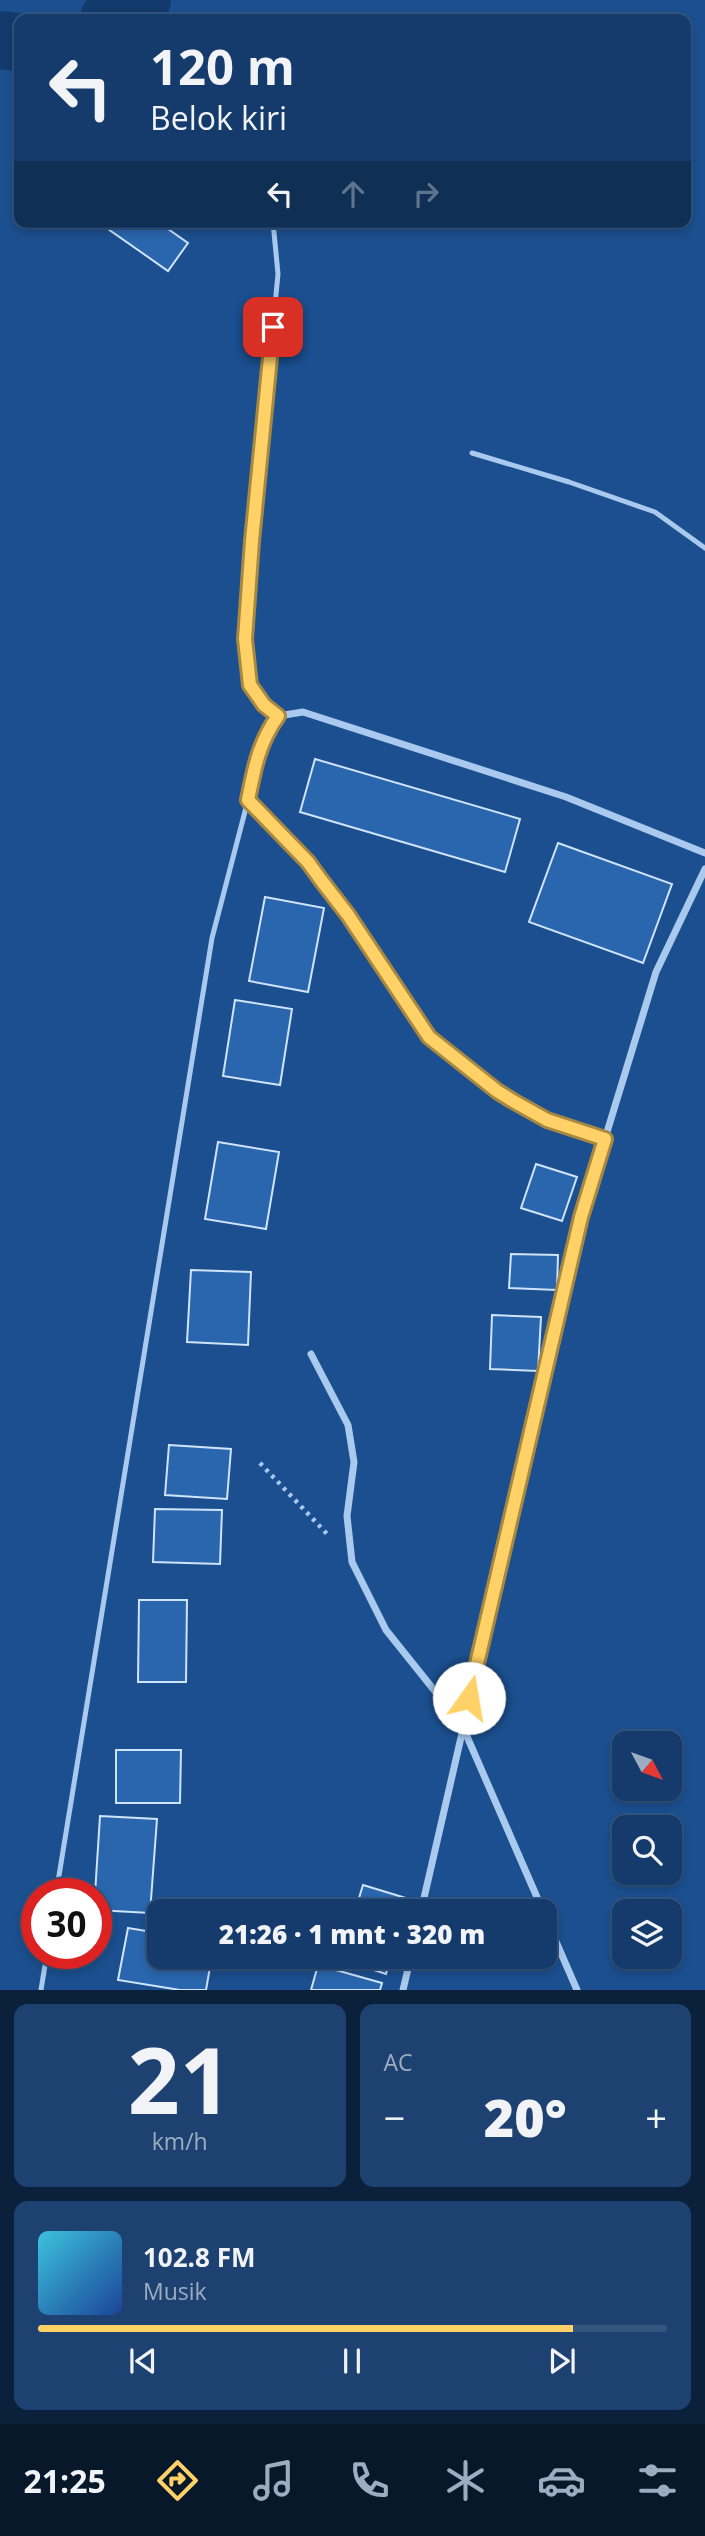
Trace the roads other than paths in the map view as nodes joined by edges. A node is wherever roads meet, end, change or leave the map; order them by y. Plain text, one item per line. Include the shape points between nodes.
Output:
1 (274, 228) edge
2 (472, 453) dead end
3 (705, 548) edge
4 (278, 716) junction
5 (248, 800) junction
6 (705, 853) edge
7 (705, 869) edge
8 (605, 1139) junction
9 (312, 1354) dead end
10 (462, 1725) junction
11 (59, 1878) edge
12 (424, 1899) edge
13 (538, 1899) edge
14 (557, 1943) edge
15 (44, 1969) edge
16 (408, 1969) edge
17 (41, 1990) edge
18 (403, 1990) edge
19 (577, 1990) edge

1 - 4 lane via 278,274 245,639 250,685
2 - 3 lane via 655,512
4 - 5 street via 257,754
4 - 6 street via 303,712 566,797
5 - 8 street via 308,862 429,1037 507,1097 547,1120
5 - 11 lane via 212,938
7 - 8 street via 656,972
8 - 10 street via 581,1217
9 - 10 street via 348,1425 354,1462 347,1516 352,1562 386,1630
10 - 12 street
10 - 13 street
14 - 19 street
15 - 17 lane
16 - 18 street

